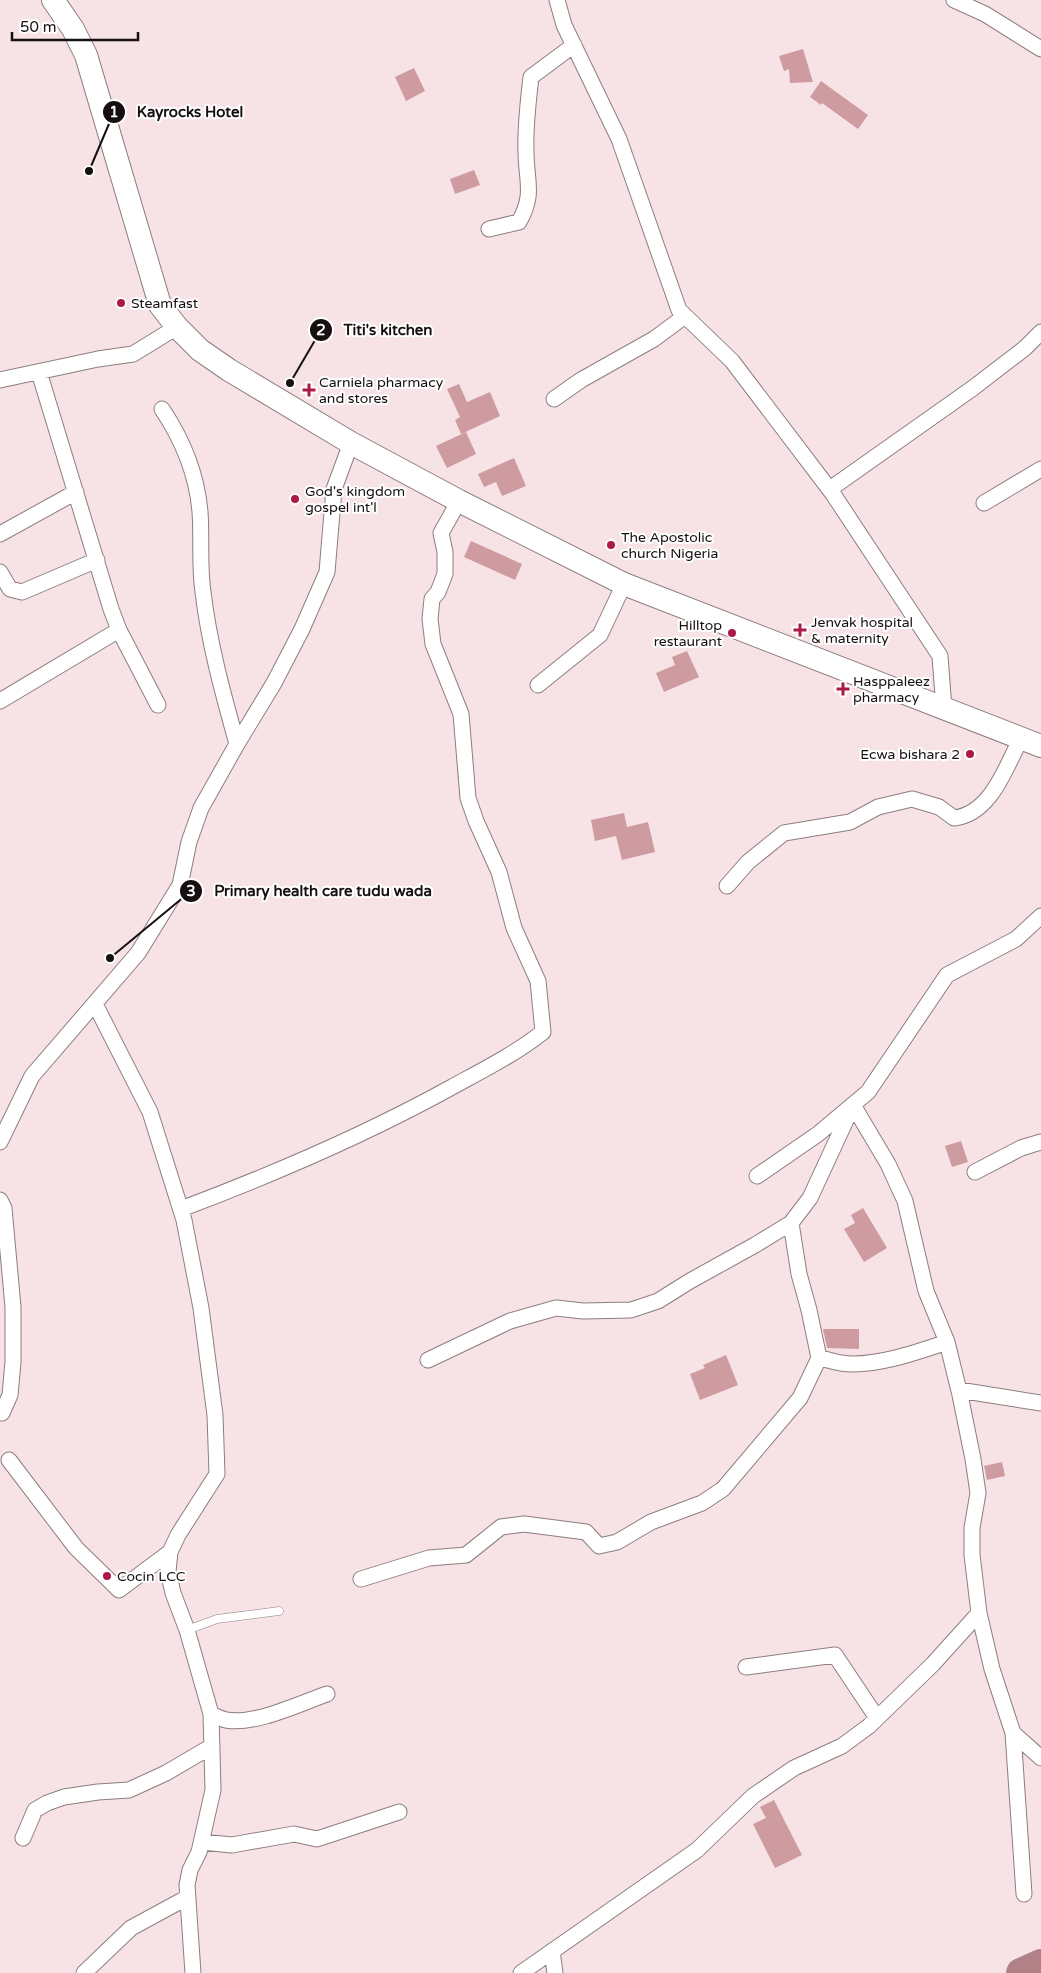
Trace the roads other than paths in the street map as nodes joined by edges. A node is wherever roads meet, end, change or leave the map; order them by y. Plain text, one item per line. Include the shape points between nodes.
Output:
1 (53, 0) edge
2 (557, 0) edge
3 (954, 0) edge
4 (574, 45) junction
5 (1041, 49) edge
6 (489, 229) dead end
7 (685, 316) junction
8 (177, 327) junction
9 (1041, 332) edge
10 (40, 372) junction
11 (0, 380) edge
12 (554, 399) dead end
13 (162, 409) dead end
14 (351, 443) junction
15 (1041, 470) edge
16 (830, 489) junction
17 (76, 492) junction
18 (459, 501) junction
19 (984, 503) dead end
20 (0, 534) edge
21 (97, 560) junction
22 (0, 572) edge
23 (624, 584) junction
24 (119, 630) junction
25 (538, 685) dead end
26 (0, 701) edge
27 (158, 705) dead end
28 (944, 709) junction
29 (1031, 742) edge
30 (237, 744) junction
31 (727, 886) dead end
32 (1041, 916) edge
33 (95, 1004) junction
34 (853, 1105) junction
35 (0, 1142) edge
36 (1041, 1142) edge
37 (975, 1172) dead end
38 (757, 1176) dead end
39 (0, 1200) edge
40 (181, 1209) junction
41 (791, 1223) junction
42 (947, 1342) junction
43 (819, 1358) junction
44 (428, 1360) dead end
45 (959, 1390) junction
46 (1041, 1403) edge
47 (2, 1413) dead end
48 (9, 1460) dead end
49 (170, 1552) junction
50 (361, 1579) dead end
51 (279, 1611) dead end
52 (979, 1613) junction
53 (187, 1630) junction
54 (746, 1667) dead end
55 (327, 1694) dead end
56 (211, 1714) junction
57 (877, 1718) junction
58 (1013, 1733) junction
59 (212, 1746) junction
60 (1041, 1758) edge
61 (399, 1812) dead end
62 (23, 1838) dead end
63 (202, 1842) junction
64 (1024, 1894) dead end
65 (188, 1897) junction
66 (552, 1951) junction
67 (84, 1973) edge
68 (193, 1973) edge
69 (521, 1973) edge
70 (555, 1973) edge

1 - 8 main road via 74,29 86,55 160,305
2 - 4 street via 564,26
3 - 5 street via 985,14
4 - 6 street via 531,77 526,151 527,208 519,222
4 - 7 street via 619,139 679,310
7 - 12 street via 654,339
7 - 16 street via 732,361
8 - 10 street via 133,354
8 - 14 main road via 200,350 229,370
9 - 16 street via 973,388
10 - 11 street
10 - 17 street
13 - 30 street via 175,428 192,471 200,511 203,592
14 - 18 main road
14 - 30 street via 334,489 327,572 302,630
15 - 19 street
16 - 28 street via 940,656
17 - 20 street
17 - 21 street
18 - 23 main road
18 - 40 street via 441,533 446,552 445,574 432,599 433,644 461,714 468,798 499,872 514,928 538,981 543,1032 522,1048 405,1113 299,1162
21 - 22 street via 22,592 10,589
21 - 24 street
23 - 25 street via 600,634
23 - 28 main road
24 - 26 street
24 - 27 street
28 - 29 main road
29 - 31 street via 990,797 965,817 954,818 939,807 912,799 878,807 850,822 784,833 748,862
30 - 33 street via 201,808 189,842 180,885 138,953
32 - 34 street via 1016,938 947,975 868,1092
33 - 35 street via 32,1076
33 - 40 street via 150,1112
34 - 38 street via 818,1134
34 - 41 street via 810,1198
34 - 42 street via 888,1164 905,1201 926,1290
36 - 37 street via 1021,1148
39 - 47 street via 4,1208 13,1307 10,1395
40 - 49 street via 201,1308 215,1415 217,1474
41 - 43 street via 799,1274
41 - 44 street via 658,1301 631,1310 556,1308 510,1320
42 - 43 street via 865,1363
42 - 45 street
43 - 50 street via 800,1398 723,1489 702,1503 652,1522 617,1542 599,1546 586,1532 524,1524 501,1527 466,1555 429,1558
45 - 46 street
45 - 52 street via 978,1493 972,1546
48 - 49 street via 76,1548 119,1590
49 - 53 street via 168,1571 173,1594
51 - 53 lane via 217,1619
52 - 57 street via 933,1664
52 - 58 street
53 - 56 street
54 - 57 street via 835,1655
55 - 56 street via 243,1720 226,1720
56 - 59 street
57 - 66 street via 842,1746 794,1768 754,1796 697,1850
58 - 60 street
58 - 64 street
59 - 62 street via 129,1790 64,1797 35,1810
59 - 63 street via 213,1790
61 - 63 street via 317,1839 294,1834 232,1845
63 - 65 street via 190,1870
65 - 67 street via 131,1928
65 - 68 street
66 - 69 street
66 - 70 street

